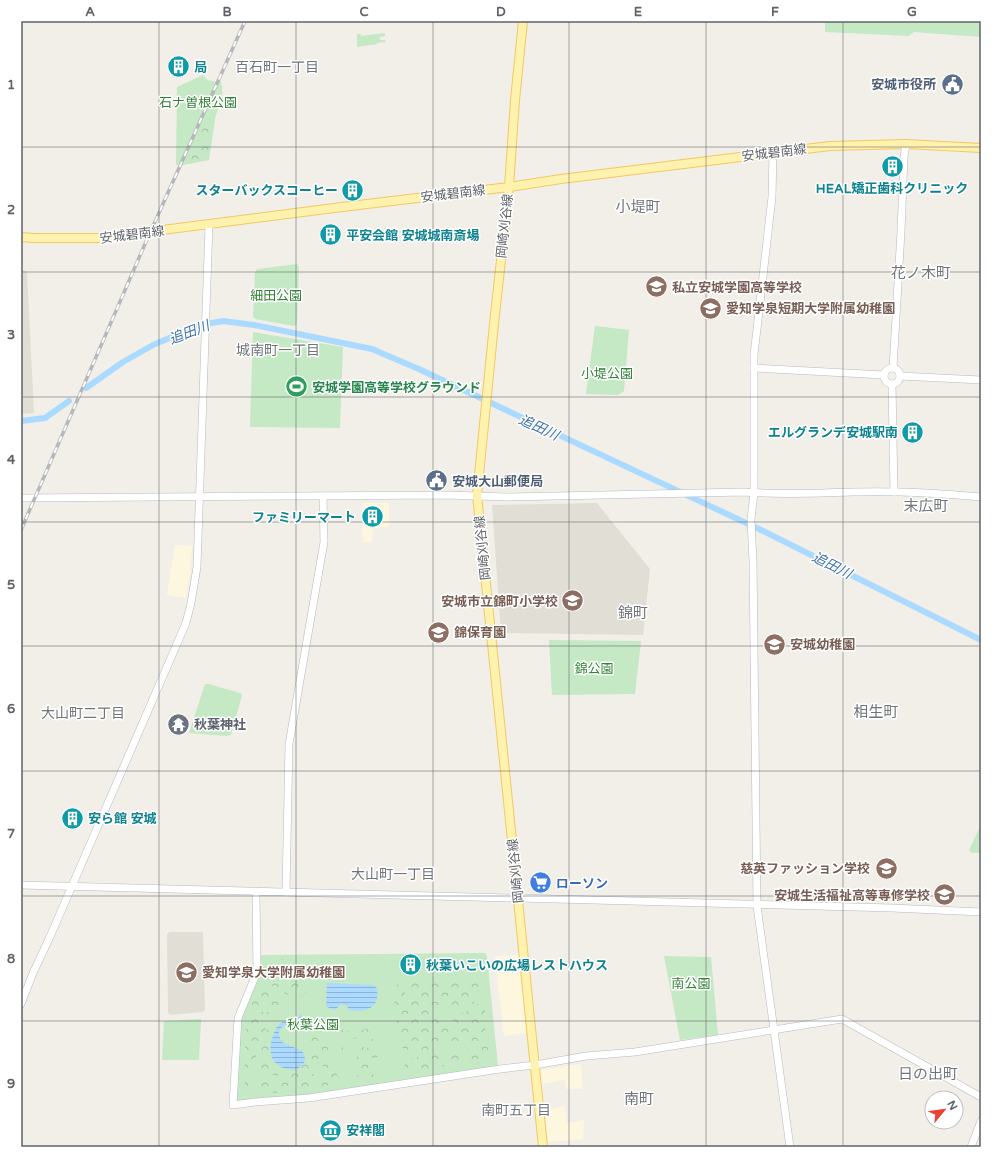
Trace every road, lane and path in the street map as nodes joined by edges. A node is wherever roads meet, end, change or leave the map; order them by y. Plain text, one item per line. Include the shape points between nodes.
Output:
1 (523, 21) edge
2 (906, 144) junction
3 (981, 148) edge
4 (773, 152) junction
5 (508, 187) junction
6 (209, 225) junction
7 (21, 236) edge
8 (754, 368) junction
9 (893, 368) junction
10 (884, 375) junction
11 (900, 376) junction
12 (981, 380) edge
13 (892, 384) junction
14 (894, 492) junction
15 (754, 493) junction
16 (477, 495) junction
17 (200, 496) junction
18 (323, 496) junction
19 (981, 497) edge
20 (21, 498) edge
21 (21, 885) edge
22 (71, 886) junction
23 (256, 891) junction
24 (286, 892) junction
25 (518, 899) junction
26 (757, 906) junction
27 (981, 912) edge
28 (21, 1004) edge
29 (774, 1029) junction
30 (535, 1065) junction
31 (981, 1097) edge
32 (981, 1121) edge
33 (543, 1147) edge
34 (790, 1147) edge
35 (971, 1147) edge

1 - 5 main road, 岡崎刈谷線
2 - 3 main road, 安城碧南線
2 - 4 main road, 安城碧南線 via 850,144
2 - 9 street
4 - 5 main road, 安城碧南線
4 - 8 street via 772,197
5 - 6 main road, 安城碧南線
5 - 16 main road, 岡崎刈谷線
6 - 7 main road, 安城碧南線 via 100,238
6 - 17 street
8 - 10 street
8 - 15 street
9 - 10 street via 886,370
9 - 11 street via 899,371
10 - 13 street via 887,383
11 - 12 street
11 - 13 street via 899,381
13 - 14 street
14 - 15 street
14 - 19 street
15 - 16 street via 506,497
15 - 26 street via 750,519 754,569
16 - 18 street
16 - 25 main road, 岡崎刈谷線
17 - 18 street
17 - 20 street
17 - 22 street via 198,567 188,615 167,669
18 - 24 street via 324,542 289,744
21 - 22 street
22 - 23 street
22 - 28 street
23 - 24 street
23 - 30 street via 257,972 238,1018 233,1105 309,1098
24 - 25 street
25 - 26 street
25 - 30 main road, 岡崎刈谷線
26 - 27 street
26 - 29 street
29 - 30 street via 635,1052 586,1056
29 - 31 street via 842,1019
29 - 34 street
30 - 33 main road, 岡崎刈谷線
32 - 35 street

